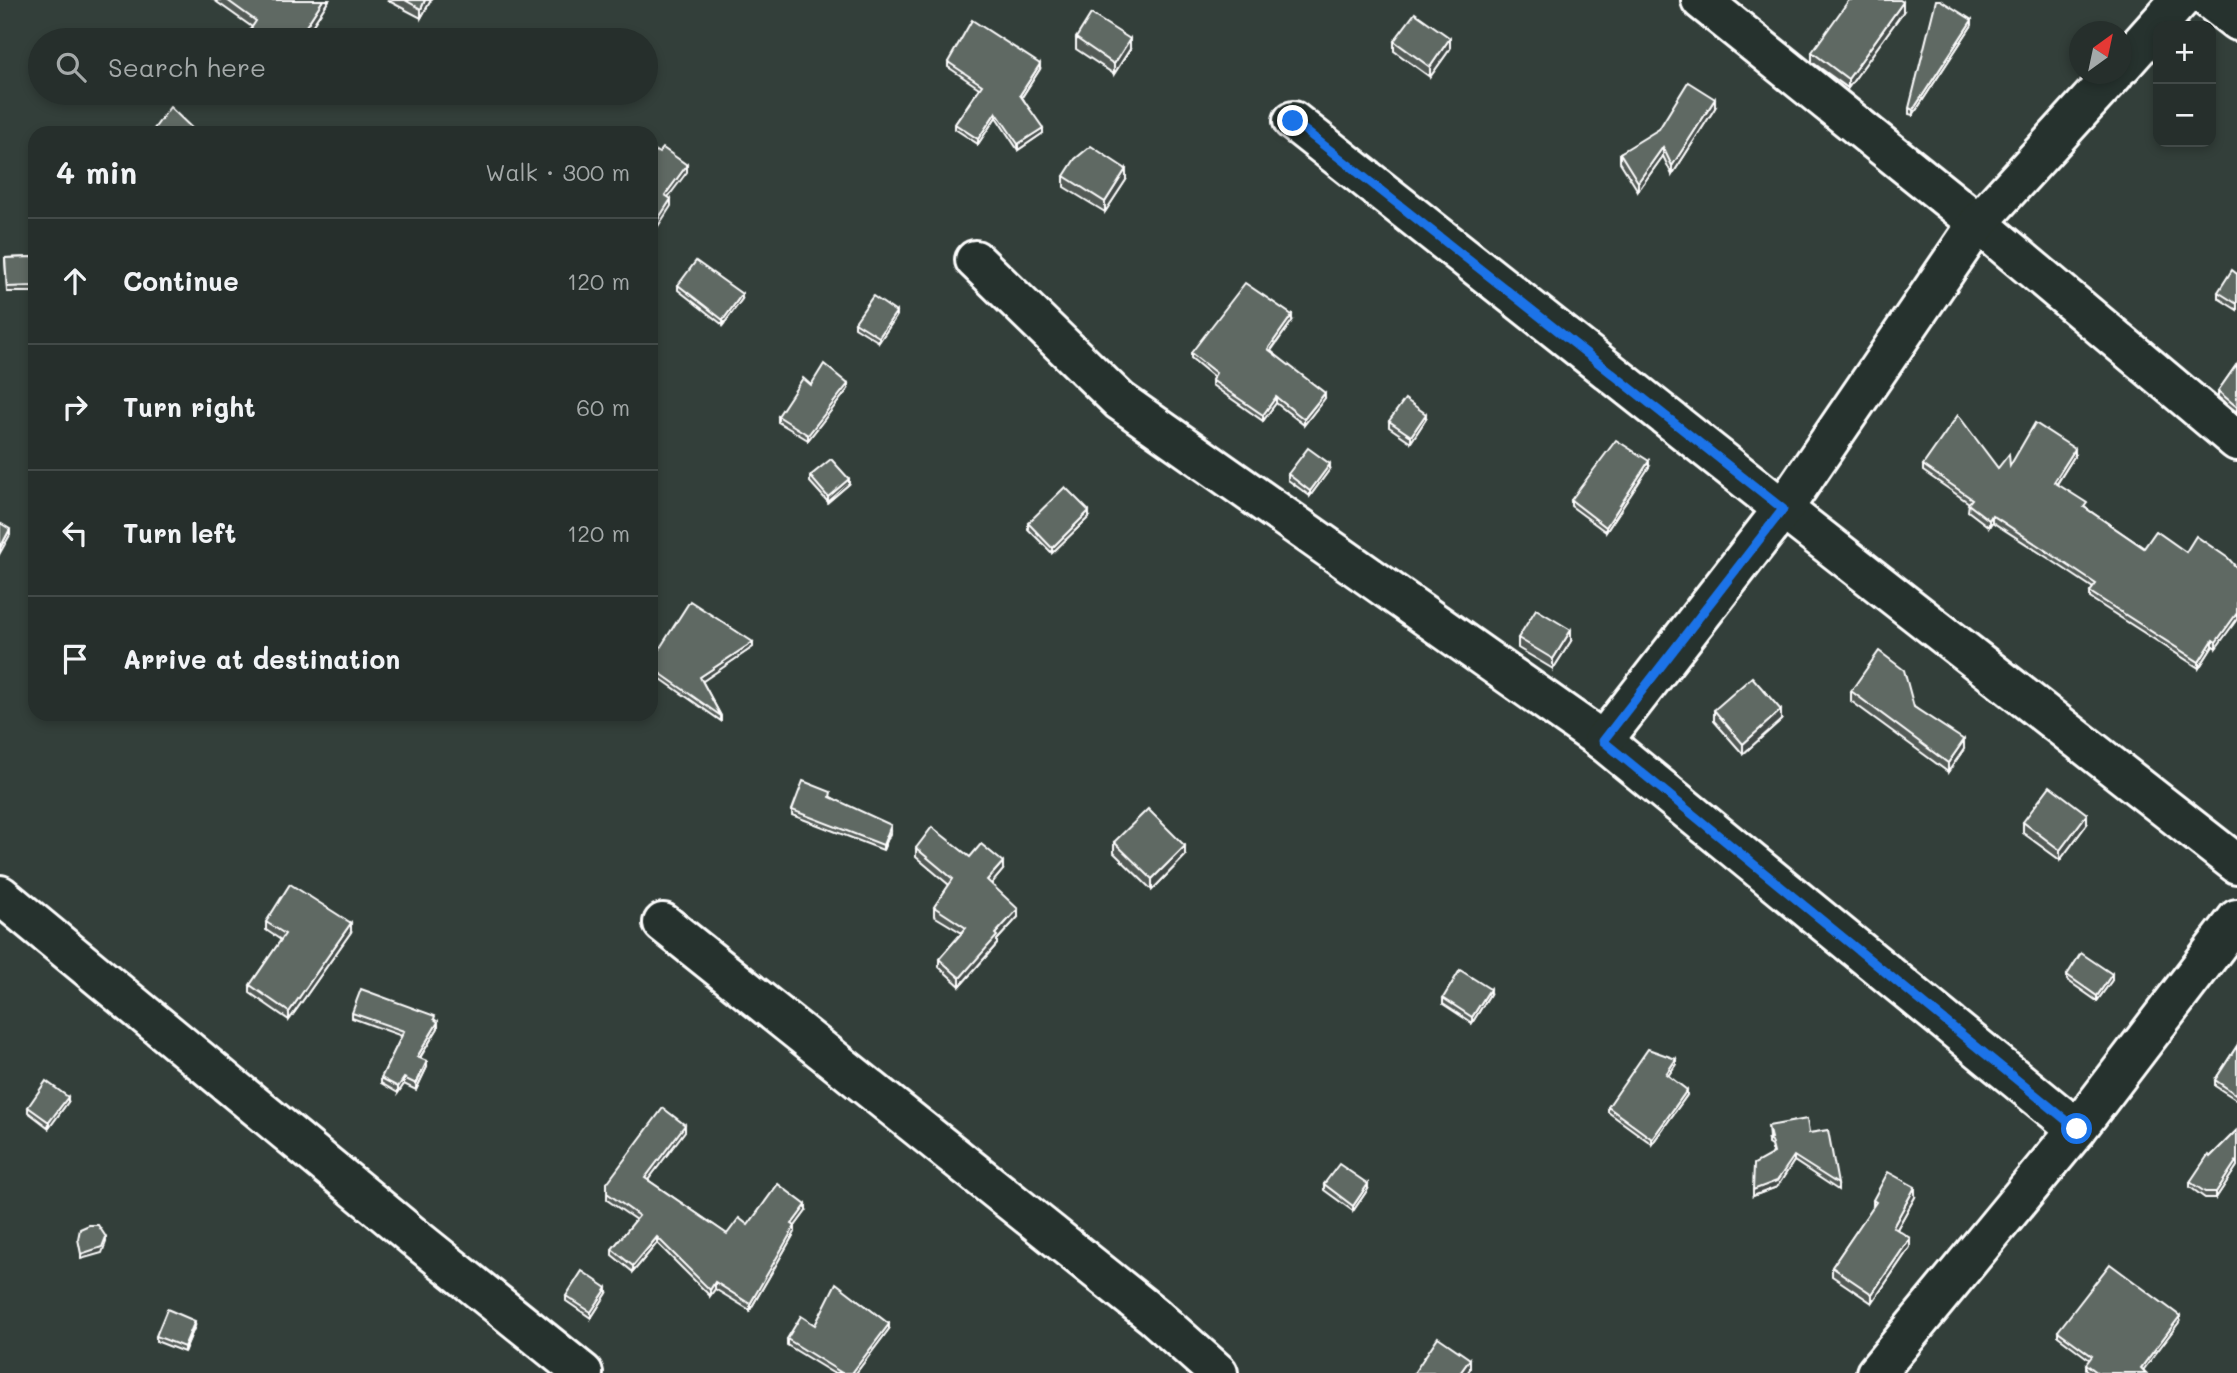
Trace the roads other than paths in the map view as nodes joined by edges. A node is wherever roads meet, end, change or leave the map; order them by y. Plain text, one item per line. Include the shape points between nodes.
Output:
1 (1701, 0) edge
2 (2180, 0) edge
3 (2210, 0) edge
4 (2237, 21) edge
5 (2132, 54) edge
6 (2105, 84) edge
7 (1293, 121) dead end
8 (1978, 223) junction
9 (975, 260) dead end
10 (2237, 441) edge
11 (1783, 509) junction
12 (1603, 741) junction
13 (2237, 864) edge
14 (0, 895) edge
15 (2237, 919) edge
16 (663, 923) dead end
17 (2077, 1129) junction
18 (583, 1373) edge
19 (1218, 1373) edge
20 (1876, 1373) edge

1 - 8 street
2 - 5 street
3 - 4 street
6 - 8 street
7 - 11 street
8 - 10 street
8 - 11 street
9 - 12 street via 1120,401
11 - 12 street
11 - 13 street
12 - 17 street
14 - 18 street
15 - 17 street
16 - 19 street via 1154,1316
17 - 20 street

